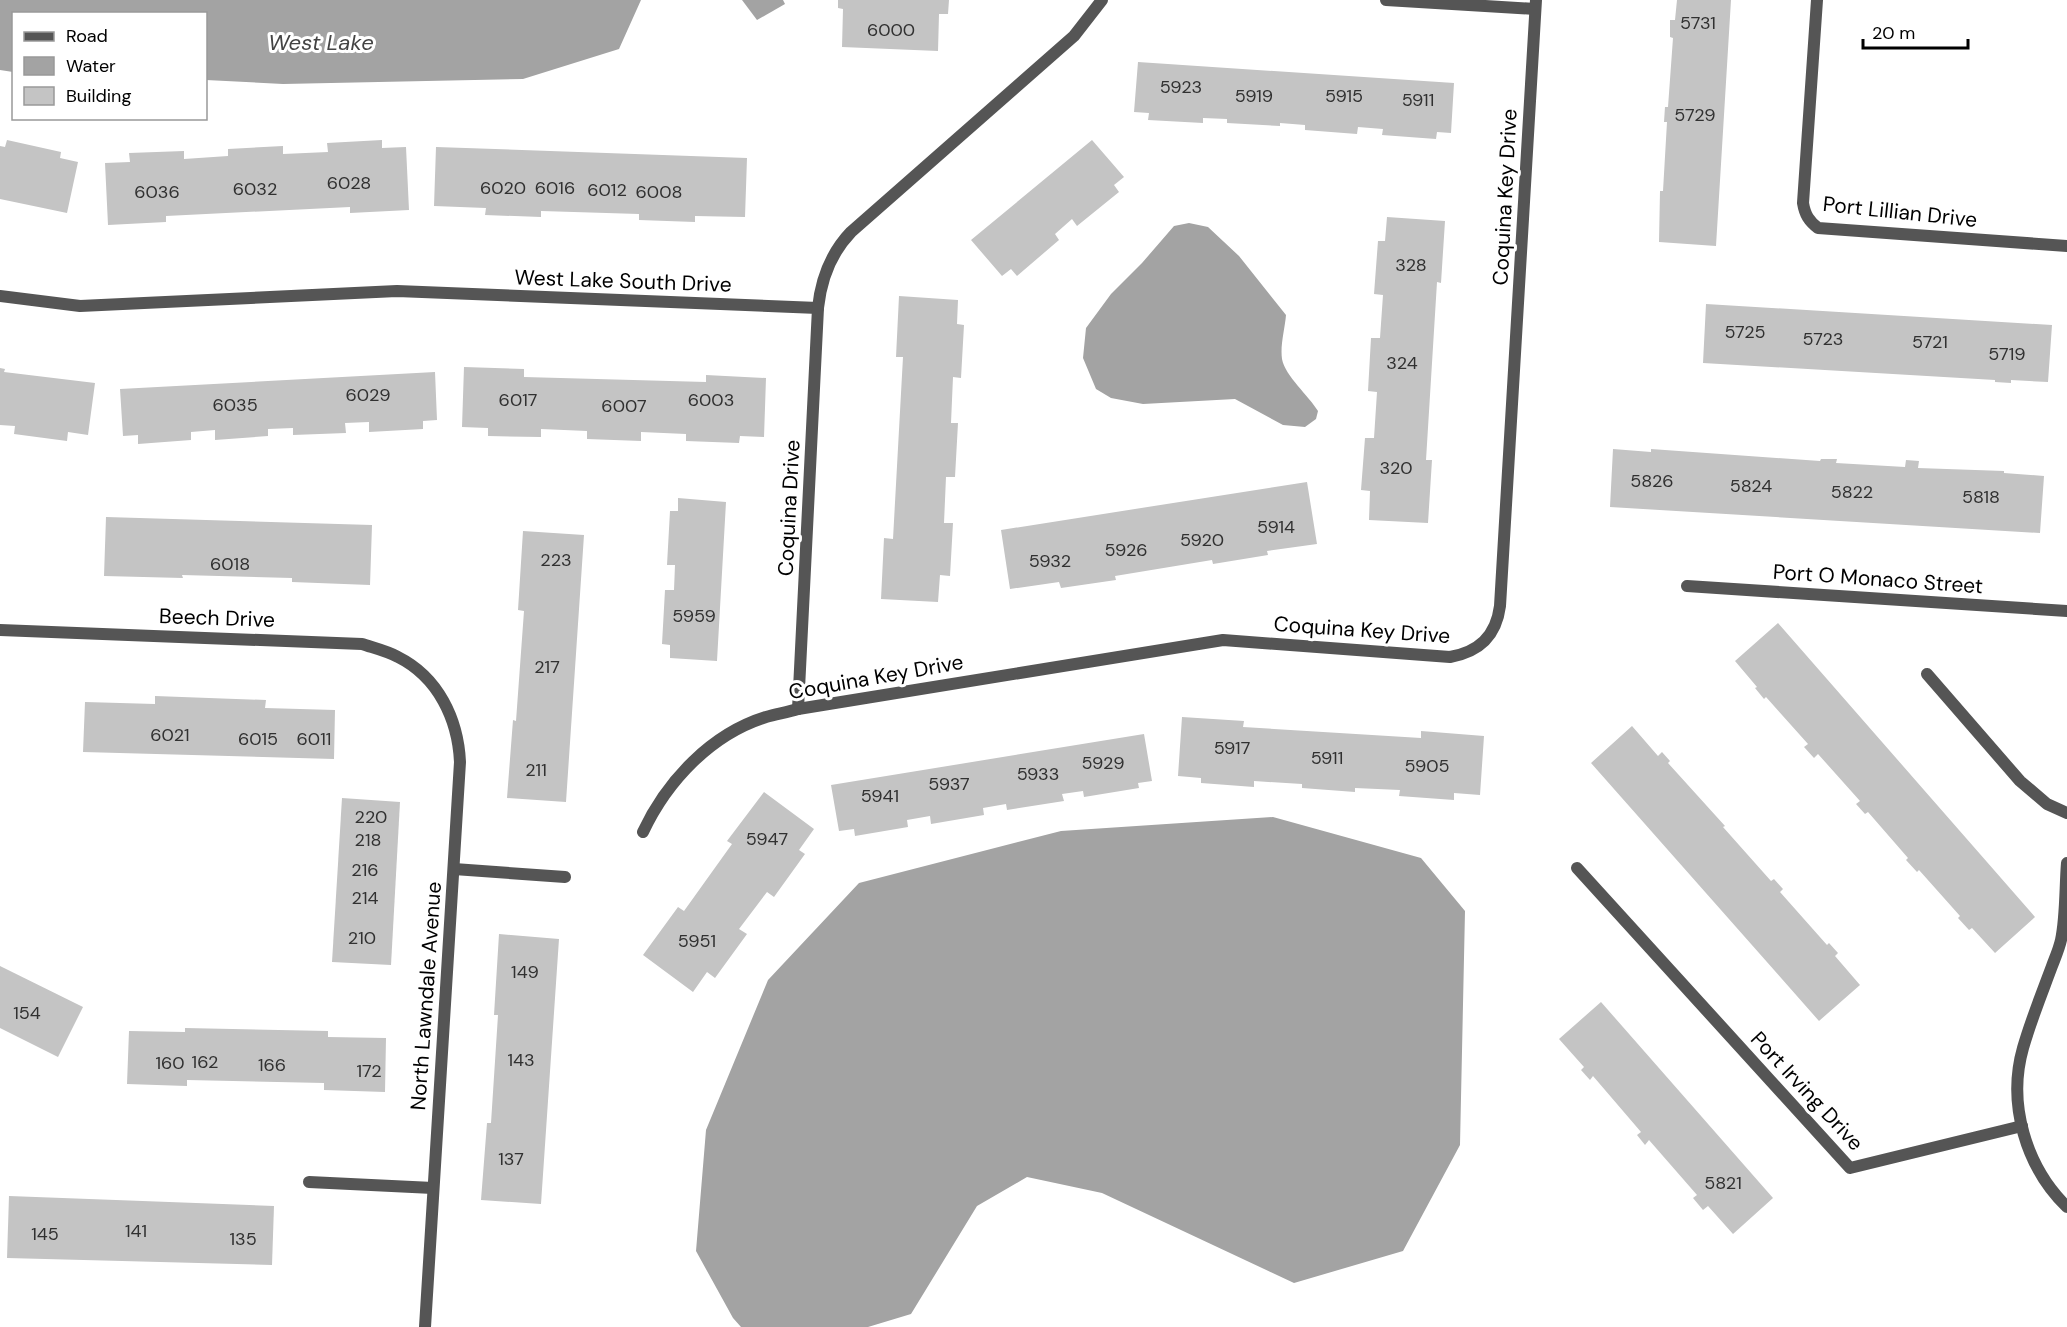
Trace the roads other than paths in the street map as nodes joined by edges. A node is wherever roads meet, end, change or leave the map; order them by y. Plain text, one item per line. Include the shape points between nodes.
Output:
1 (1102, 0) edge
2 (1386, 0) edge
3 (1817, 0) edge
4 (1535, 4) edge
5 (2067, 246) edge
6 (0, 296) edge
7 (818, 308) junction
8 (1687, 586) dead end
9 (2067, 611) edge
10 (0, 630) edge
11 (1927, 674) dead end
12 (424, 676) joint
13 (798, 710) junction
14 (2067, 813) edge
15 (642, 832) dead end
16 (2067, 862) edge
17 (1577, 868) dead end
18 (454, 869) junction
19 (565, 876) dead end
20 (2022, 1126) junction
21 (309, 1182) dead end
22 (433, 1188) junction
23 (2067, 1207) edge
24 (425, 1327) edge

1 - 7 street via 1074,36 844,239 823,280
2 - 4 street
3 - 5 street, Port Lillian Drive via 1803,203 1810,222 1818,228
4 - 13 street, Coquina Key Drive via 1500,606 1493,630 1482,645 1467,654 1450,657 1223,640
6 - 7 street, West Lake South Drive via 80,306 397,291
7 - 13 street, Coquina Drive
8 - 9 street, Port O Monaco Street
10 - 12 street, Beech Drive via 353,643 398,657
11 - 14 street via 2020,782 2047,804
12 - 18 street, North Lawndale Avenue via 445,703 458,741
13 - 15 street, Coquina Key Drive via 765,717 720,740 680,774
16 - 20 street via 2061,940 2019,1064 2017,1091
17 - 20 street, Port Irving Drive via 1850,1168
18 - 19 street
18 - 22 street, North Lawndale Avenue
20 - 23 street via 2038,1170
21 - 22 street
22 - 24 street, North Lawndale Avenue

